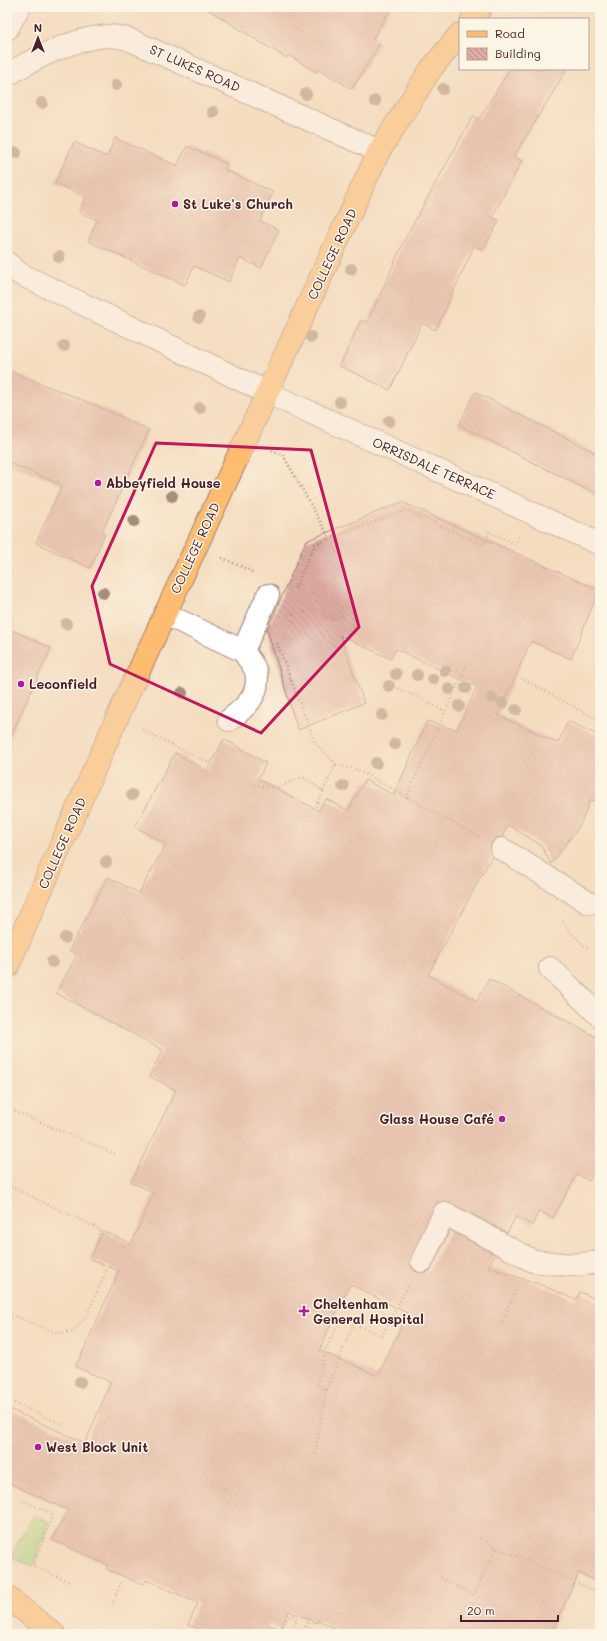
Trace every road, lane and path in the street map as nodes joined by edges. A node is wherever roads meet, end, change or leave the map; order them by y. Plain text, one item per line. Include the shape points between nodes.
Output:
1 (19, 7) edge
2 (482, 7) edge
3 (473, 18) edge
4 (7, 29) edge
5 (459, 35) edge
6 (7, 75) edge
7 (379, 152) junction
8 (7, 264) edge
9 (268, 393) junction
10 (246, 438) junction
11 (503, 500) junction
12 (489, 532) junction
13 (512, 534) dead end
14 (330, 539) junction
15 (600, 544) edge
16 (196, 547) junction
17 (259, 574) dead end
18 (287, 587) dead end
19 (268, 595) dead end
20 (165, 614) junction
21 (275, 637) dead end
22 (243, 651) junction
23 (466, 666) dead end
24 (521, 678) dead end
25 (398, 688) dead end
26 (445, 711) junction
27 (117, 718) junction
28 (229, 720) dead end
29 (600, 721) edge
30 (211, 764) dead end
31 (336, 764) junction
32 (254, 785) dead end
33 (323, 790) junction
34 (406, 798) junction
35 (314, 809) dead end
36 (502, 849) joint
37 (589, 903) dead end
38 (7, 968) edge
39 (550, 968) dead end
40 (600, 1016) edge
41 (7, 1108) edge
42 (115, 1154) dead end
43 (7, 1185) edge
44 (97, 1243) dead end
45 (422, 1261) joint
46 (600, 1262) edge
47 (108, 1266) dead end
48 (520, 1277) dead end
49 (7, 1313) edge
50 (354, 1323) junction
51 (501, 1325) dead end
52 (321, 1347) dead end
53 (326, 1349) junction
54 (326, 1390) junction
55 (7, 1400) edge
56 (64, 1425) dead end
57 (315, 1454) dead end
58 (21, 1500) dead end
59 (480, 1538) dead end
60 (496, 1547) junction
61 (442, 1578) dead end
62 (72, 1583) dead end
63 (121, 1583) dead end
64 (600, 1594) edge
65 (7, 1597) edge
66 (113, 1602) dead end
67 (54, 1634) edge
68 (279, 1634) edge
69 (289, 1634) edge
70 (301, 1634) edge
71 (310, 1634) edge

1 - 4 street
2 - 3 main road
5 - 7 main road, COLLEGE ROAD via 431,69
6 - 7 street, ST LUKES ROAD via 45,54 73,44 111,36 128,38
7 - 9 main road, COLLEGE ROAD
8 - 9 street via 20,274
9 - 10 main road, COLLEGE ROAD
9 - 11 street, ORRISDALE TERRACE
10 - 14 path via 283,455
10 - 16 main road, COLLEGE ROAD
11 - 12 path
11 - 15 street, ORRISDALE TERRACE
12 - 13 path via 515,544 519,537
12 - 14 path via 483,545 406,510
14 - 18 path via 315,544 294,590
16 - 17 path
16 - 20 main road, COLLEGE ROAD
19 - 22 street
20 - 22 street
20 - 27 main road, COLLEGE ROAD
21 - 31 path via 315,743
22 - 28 street via 256,671 257,684 252,700
23 - 26 path
24 - 29 path
25 - 26 path
26 - 34 path
27 - 30 path
27 - 38 main road, COLLEGE ROAD
31 - 33 path
31 - 34 path via 360,771
32 - 33 path via 276,788 303,777
33 - 35 path
34 - 36 path
36 - 37 street
39 - 40 street
41 - 42 path
43 - 44 path via 100,1229
45 - 46 street via 444,1213 533,1261 572,1265
45 - 50 path via 382,1336
47 - 49 path via 87,1315 73,1332 57,1333
48 - 51 path
50 - 53 path via 341,1318
50 - 54 path
52 - 53 path
53 - 54 path via 317,1385
54 - 57 path
55 - 56 path
58 - 62 path via 53,1514 34,1566
59 - 60 path
60 - 61 path via 474,1595
60 - 64 path
63 - 66 path
65 - 67 main road
68 - 69 path via 287,1619 294,1616 297,1619
70 - 71 path via 308,1619

